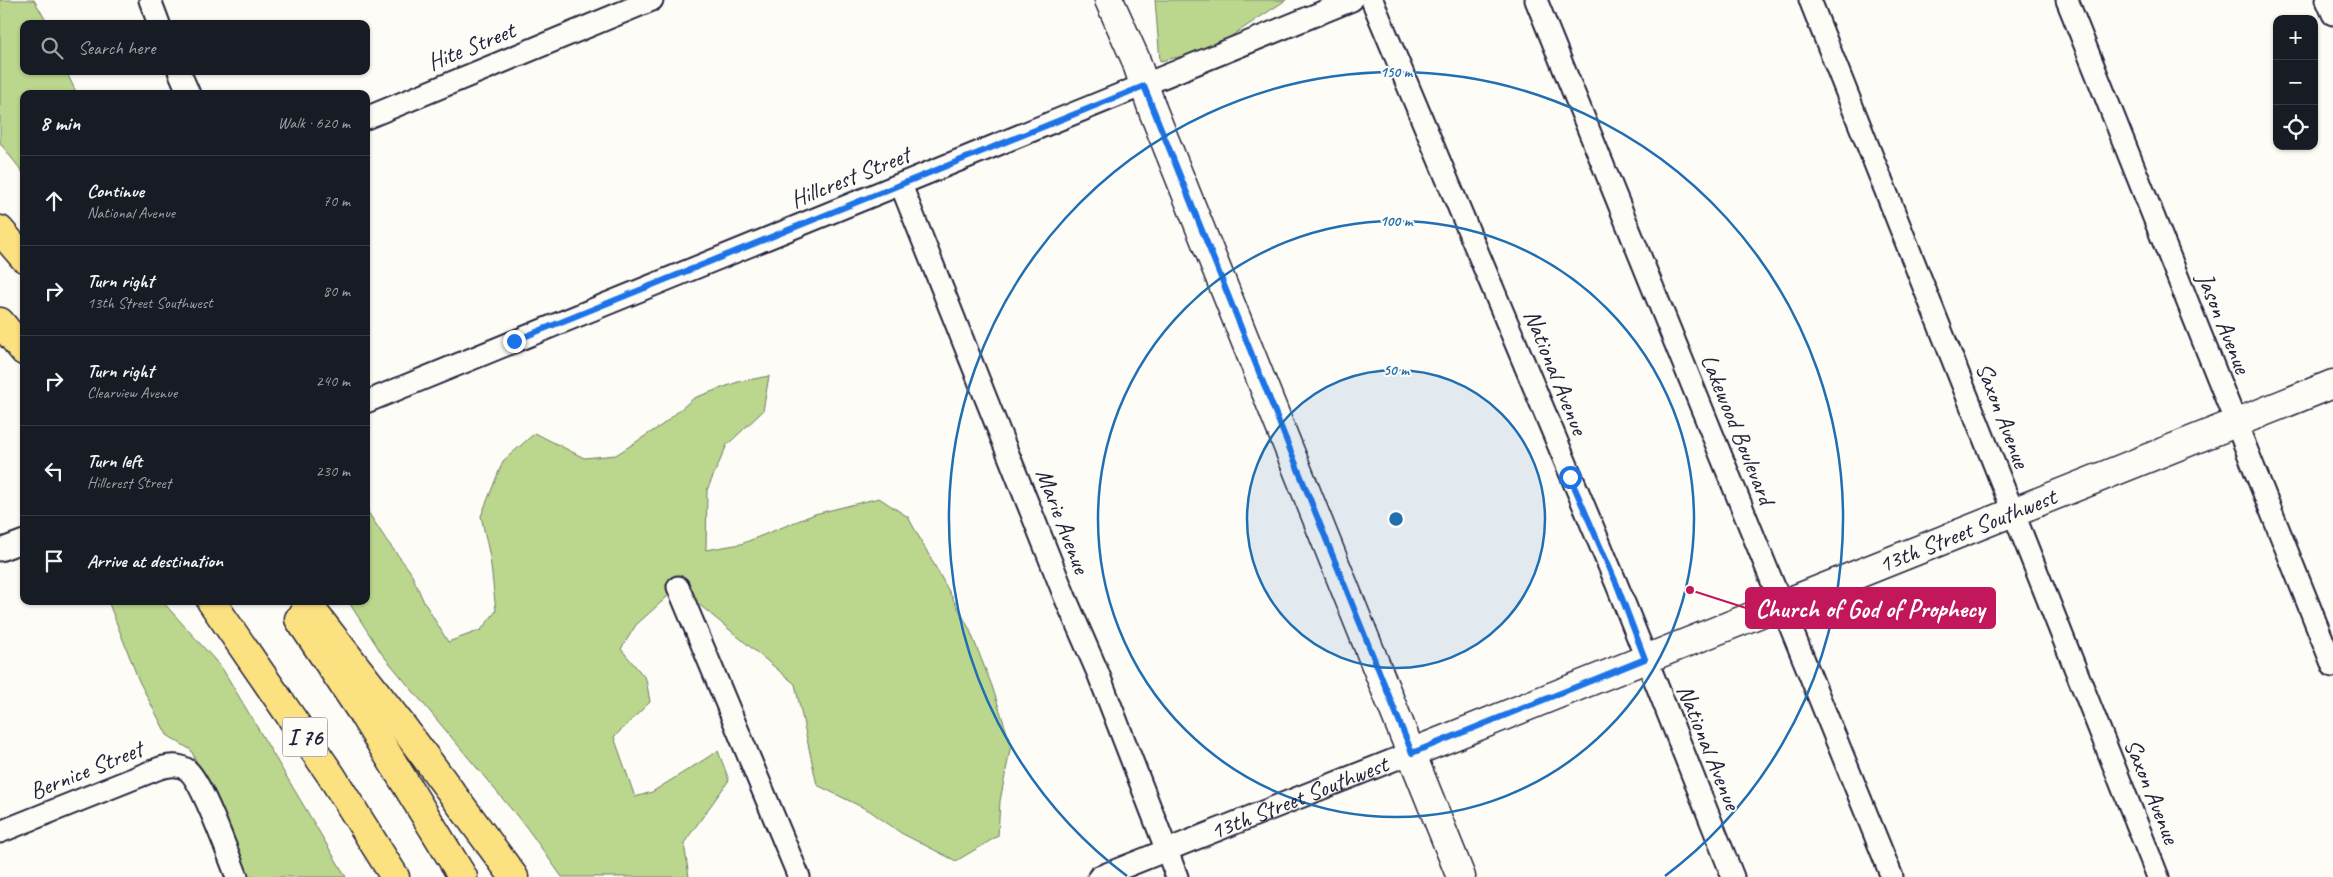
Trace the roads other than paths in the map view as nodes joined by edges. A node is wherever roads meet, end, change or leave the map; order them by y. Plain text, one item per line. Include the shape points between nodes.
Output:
1 (150, 0) edge
2 (652, 0) edge
3 (1109, 0) edge
4 (1352, 0) edge
5 (1372, 0) edge
6 (1536, 0) edge
7 (1810, 0) edge
8 (2067, 0) edge
9 (2327, 0) edge
10 (2333, 14) edge
11 (158, 20) edge
12 (181, 75) edge
13 (1144, 86) junction
14 (187, 90) edge
15 (370, 116) edge
16 (901, 185) junction
17 (0, 230) edge
18 (20, 253) edge
19 (0, 322) edge
20 (20, 347) edge
21 (2333, 384) edge
22 (370, 400) edge
23 (2236, 424) junction
24 (2013, 513) junction
25 (20, 542) edge
26 (0, 550) edge
27 (678, 587) dead end
28 (1781, 604) junction
29 (214, 605) edge
30 (290, 605) edge
31 (308, 605) edge
32 (1645, 659) junction
33 (2333, 666) edge
34 (1412, 753) junction
35 (0, 832) edge
36 (1167, 851) junction
37 (237, 877) edge
38 (395, 877) edge
39 (463, 877) edge
40 (514, 877) edge
41 (799, 877) edge
42 (1099, 877) edge
43 (1177, 877) edge
44 (1460, 877) edge
45 (1734, 877) edge
46 (1892, 877) edge
47 (2158, 877) edge

1 - 11 street
2 - 15 street, Hite Street
3 - 13 street
4 - 13 street, Hillcrest Street
5 - 32 street, National Avenue
6 - 28 street, Lakewood Boulevard
7 - 24 street, Saxon Avenue
8 - 23 street, Jason Avenue
9 - 10 street
12 - 14 street
13 - 16 street, Hillcrest Street
13 - 34 street
16 - 22 street, Hillcrest Street
16 - 36 street, Marie Avenue
17 - 18 highway
19 - 20 highway
21 - 23 street, 13th Street Southwest
23 - 24 street, 13th Street Southwest
23 - 33 street, Jason Avenue
24 - 28 street, 13th Street Southwest
24 - 47 street, Saxon Avenue
25 - 26 street
27 - 41 street
28 - 32 street, 13th Street Southwest
28 - 46 street, Lakewood Boulevard
29 - 38 highway, I 76 via 332,775
30 - 39 highway, I 76 via 361,711
31 - 40 highway
32 - 34 street, 13th Street Southwest
32 - 45 street, National Avenue
34 - 36 street, 13th Street Southwest
34 - 44 street
35 - 37 street, Bernice Street via 160,768 179,766 191,772 200,788
36 - 42 street, 13th Street Southwest
36 - 43 street, Marie Avenue

